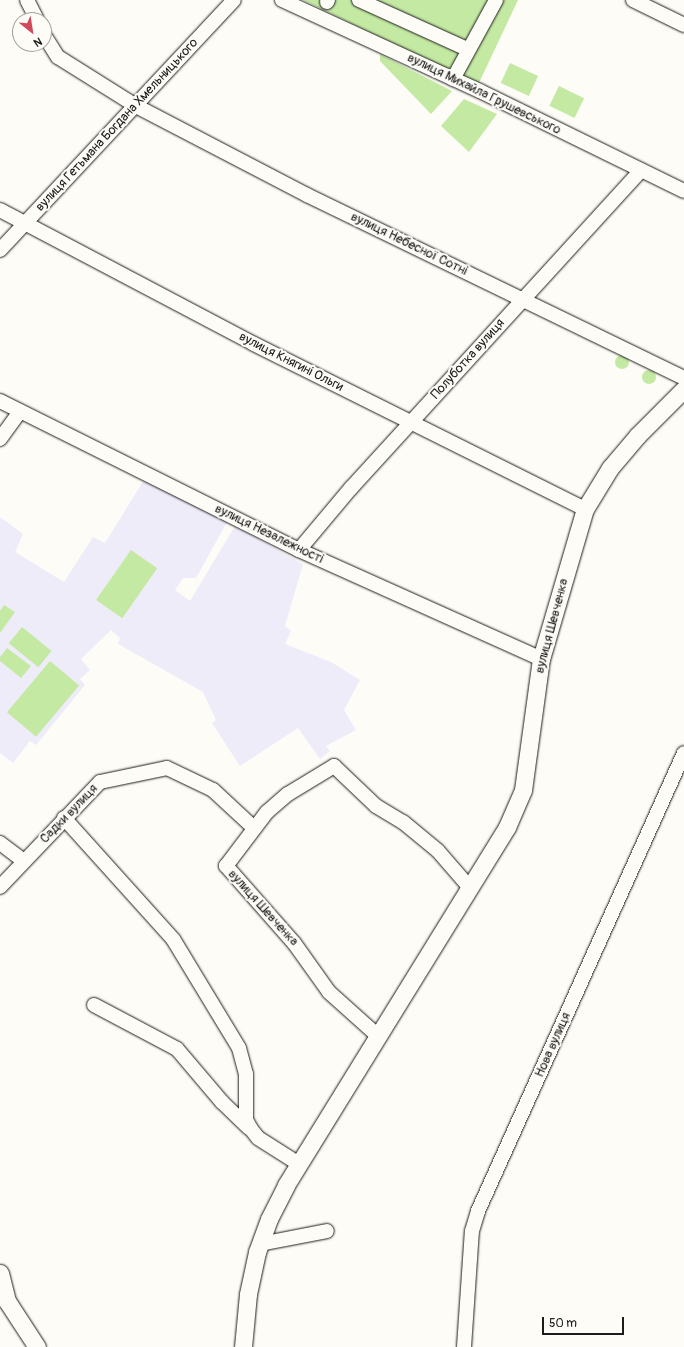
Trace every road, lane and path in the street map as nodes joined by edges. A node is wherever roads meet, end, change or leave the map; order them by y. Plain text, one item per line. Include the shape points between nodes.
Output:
1 (27, 0) edge
2 (225, 0) edge
3 (234, 0) edge
4 (282, 0) edge
5 (359, 0) edge
6 (496, 0) edge
7 (633, 0) edge
8 (33, 12) edge
9 (684, 25) edge
10 (52, 48) edge
11 (467, 49) junction
12 (453, 79) junction
13 (133, 105) junction
14 (641, 170) junction
15 (684, 191) edge
16 (0, 210) edge
17 (23, 221) junction
18 (0, 243) edge
19 (0, 250) edge
20 (523, 299) junction
21 (684, 387) edge
22 (0, 401) edge
23 (20, 411) junction
24 (411, 422) junction
25 (0, 439) edge
26 (585, 509) junction
27 (299, 550) junction
28 (541, 659) junction
29 (684, 753) edge
30 (64, 818) junction
31 (254, 828) junction
32 (0, 843) edge
33 (24, 861) junction
34 (0, 887) edge
35 (470, 888) junction
36 (94, 1005) dead end
37 (378, 1036) junction
38 (251, 1129) junction
39 (299, 1164) junction
40 (327, 1231) dead end
41 (260, 1244) junction
42 (0, 1273) edge
43 (37, 1347) edge
44 (243, 1347) edge
45 (464, 1347) edge

1 - 8 street
2 - 13 street, вулиця Гетьмана Богдана Хмельницького
3 - 13 street, вулиця Гетьмана Богдана Хмельницького
4 - 12 street, вулиця Михайла Грушевського
5 - 11 street
6 - 11 street
7 - 9 street
10 - 13 street, вулиця Небесної Сотні via 58,58
11 - 12 street
12 - 14 street, вулиця Михайла Грушевського
13 - 17 street, вулиця Гетьмана Богдана Хмельницького
13 - 20 street, вулиця Небесної Сотні via 307,195
14 - 15 street, вулиця Михайла Грушевського
14 - 20 street, Полуботка вулиця
16 - 17 street, вулиця Княгині Ольги
17 - 18 street, вулиця Гетьмана Богдана Хмельницького
17 - 19 street, вулиця Гетьмана Богдана Хмельницького
17 - 24 street, вулиця Княгині Ольги via 254,344
20 - 21 street, вулиця Небесної Сотні
20 - 24 street, Полуботка вулиця
21 - 26 main road, вулиця Шевченка via 610,468
22 - 23 street, вулиця Незалежності
23 - 25 street
23 - 27 street, вулиця Незалежності
24 - 26 street, вулиця Княгині Ольги
24 - 27 street, Полуботка вулиця
26 - 28 main road, вулиця Шевченка
27 - 28 street, вулиця Незалежності
28 - 35 main road, вулиця Шевченка via 523,790 507,827
29 - 45 street, Нова вулиця via 478,1211 472,1231
30 - 31 street, Садки вулиця via 100,782 168,768 213,790
30 - 33 street, Садки вулиця
30 - 38 street via 174,939 239,1048 246,1074 246,1120
31 - 35 street, вулиця Шевченка via 288,794 334,766 376,806 403,822 438,851
31 - 37 street, вулиця Шевченка via 226,866 294,943 329,992
32 - 33 street
33 - 34 street, Садки вулиця
35 - 37 main road, вулиця Шевченка
36 - 38 street via 177,1048 222,1102
37 - 39 main road, вулиця Шевченка
38 - 39 street via 258,1138
39 - 41 main road, вулиця Шевченка via 269,1219
40 - 41 street
41 - 44 main road, вулиця Шевченка via 248,1294
42 - 43 main road via 7,1301

